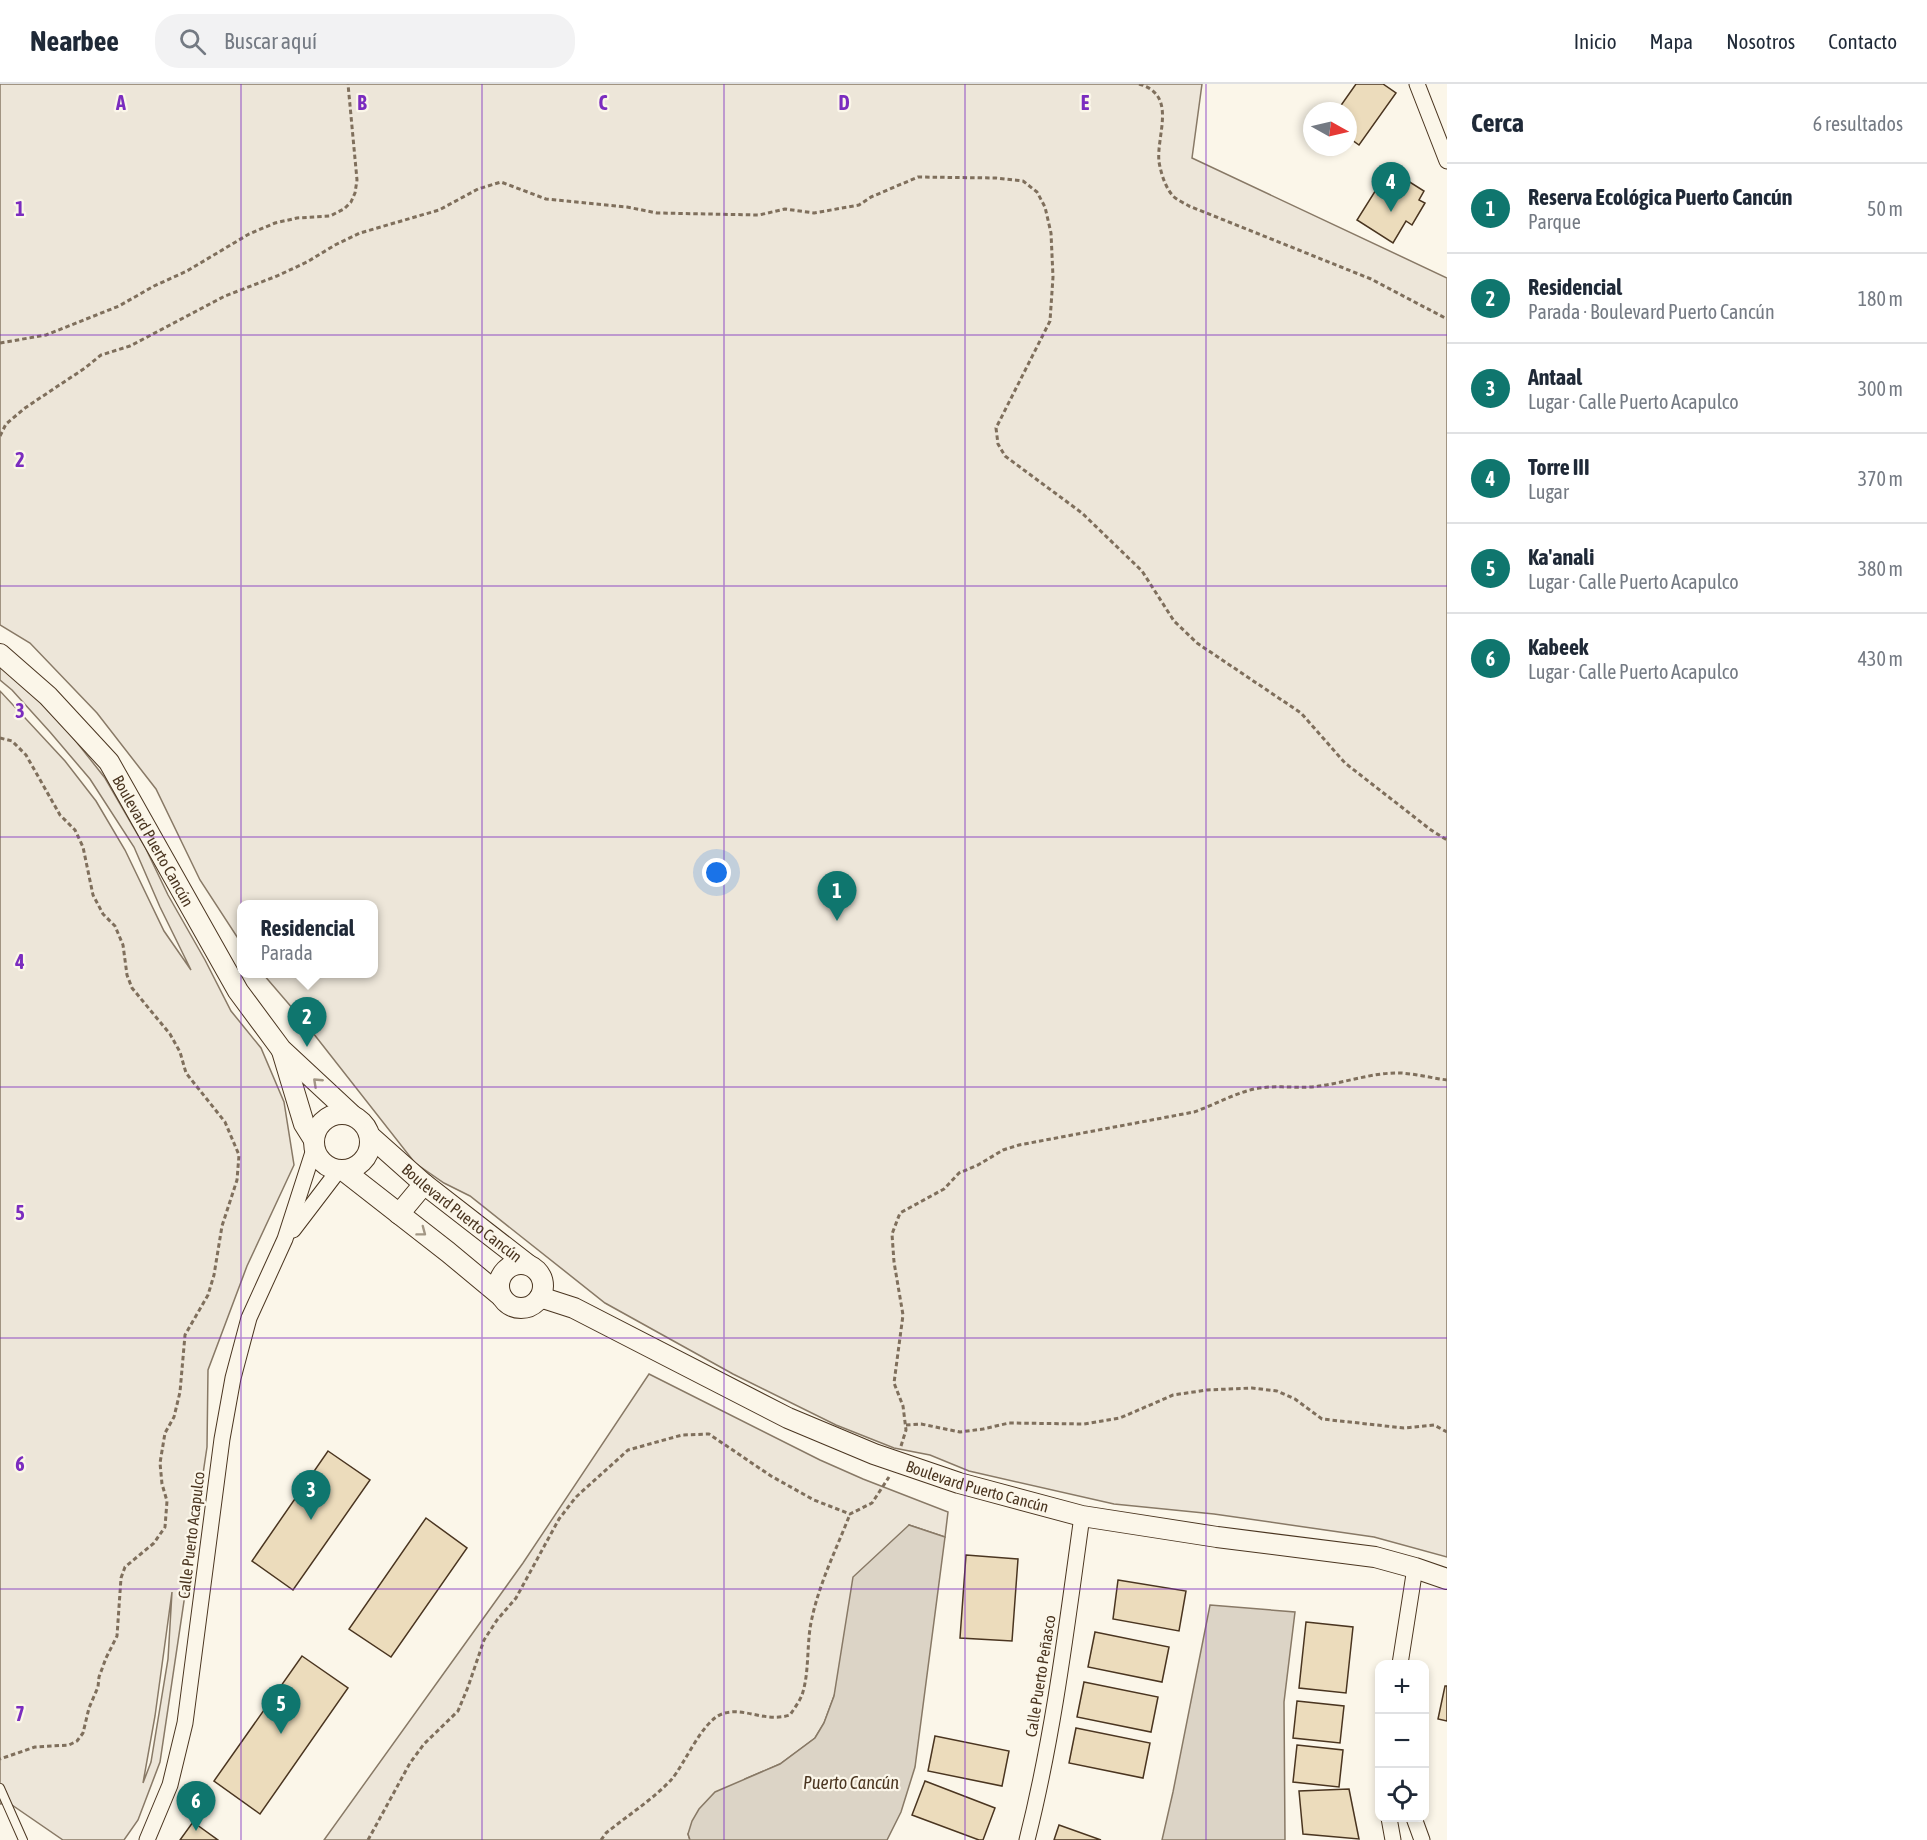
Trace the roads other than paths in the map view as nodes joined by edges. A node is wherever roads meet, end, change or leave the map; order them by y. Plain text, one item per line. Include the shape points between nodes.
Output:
1 (1417, 84) edge
2 (1447, 161) edge
3 (0, 654) edge
4 (281, 1049) junction
5 (352, 1115) junction
6 (370, 1136) junction
7 (314, 1144) junction
8 (341, 1170) junction
9 (424, 1184) junction
10 (399, 1214) junction
11 (285, 1239) junction
12 (527, 1264) junction
13 (501, 1296) junction
14 (540, 1297) junction
15 (1082, 1516) junction
16 (1415, 1568) junction
17 (1447, 1579) edge
18 (1402, 1660) edge
19 (0, 1788) edge
20 (1390, 1822) edge
21 (1415, 1822) edge
22 (23, 1840) edge
23 (147, 1840) edge
24 (1027, 1840) edge
25 (1394, 1840) edge
26 (1422, 1840) edge

1 - 2 street
3 - 4 street, Boulevard Puerto Cancún via 48,696 109,762 238,991
5 -> 4 street, Boulevard Puerto Cancún
4 - 7 street, Boulevard Puerto Cancún
5 - 6 street via 361,1120
5 - 7 street via 342,1113 324,1120 316,1130
6 - 8 street via 366,1157 359,1165
6 - 9 street, Boulevard Puerto Cancún
7 - 8 street via 325,1165
7 - 11 street, Calle Puerto Acapulco
8 - 10 street
8 - 11 street, Calle Puerto Acapulco
9 - 10 street
9 - 12 street, Boulevard Puerto Cancún
10 -> 13 street
11 - 23 street, Calle Puerto Acapulco via 249,1318 233,1378 185,1723 170,1785
12 - 13 street via 513,1265 501,1274
12 - 14 street via 542,1279
13 - 14 street via 519,1308 533,1305
14 - 15 street, Boulevard Puerto Cancún via 574,1308 788,1418 896,1462
15 - 16 street, Boulevard Puerto Cancún via 1375,1557
15 - 24 street, Calle Puerto Peñasco via 1061,1675
16 - 17 street, Boulevard Puerto Cancún
16 - 18 street
19 - 22 lane
20 - 25 street
21 - 26 street

